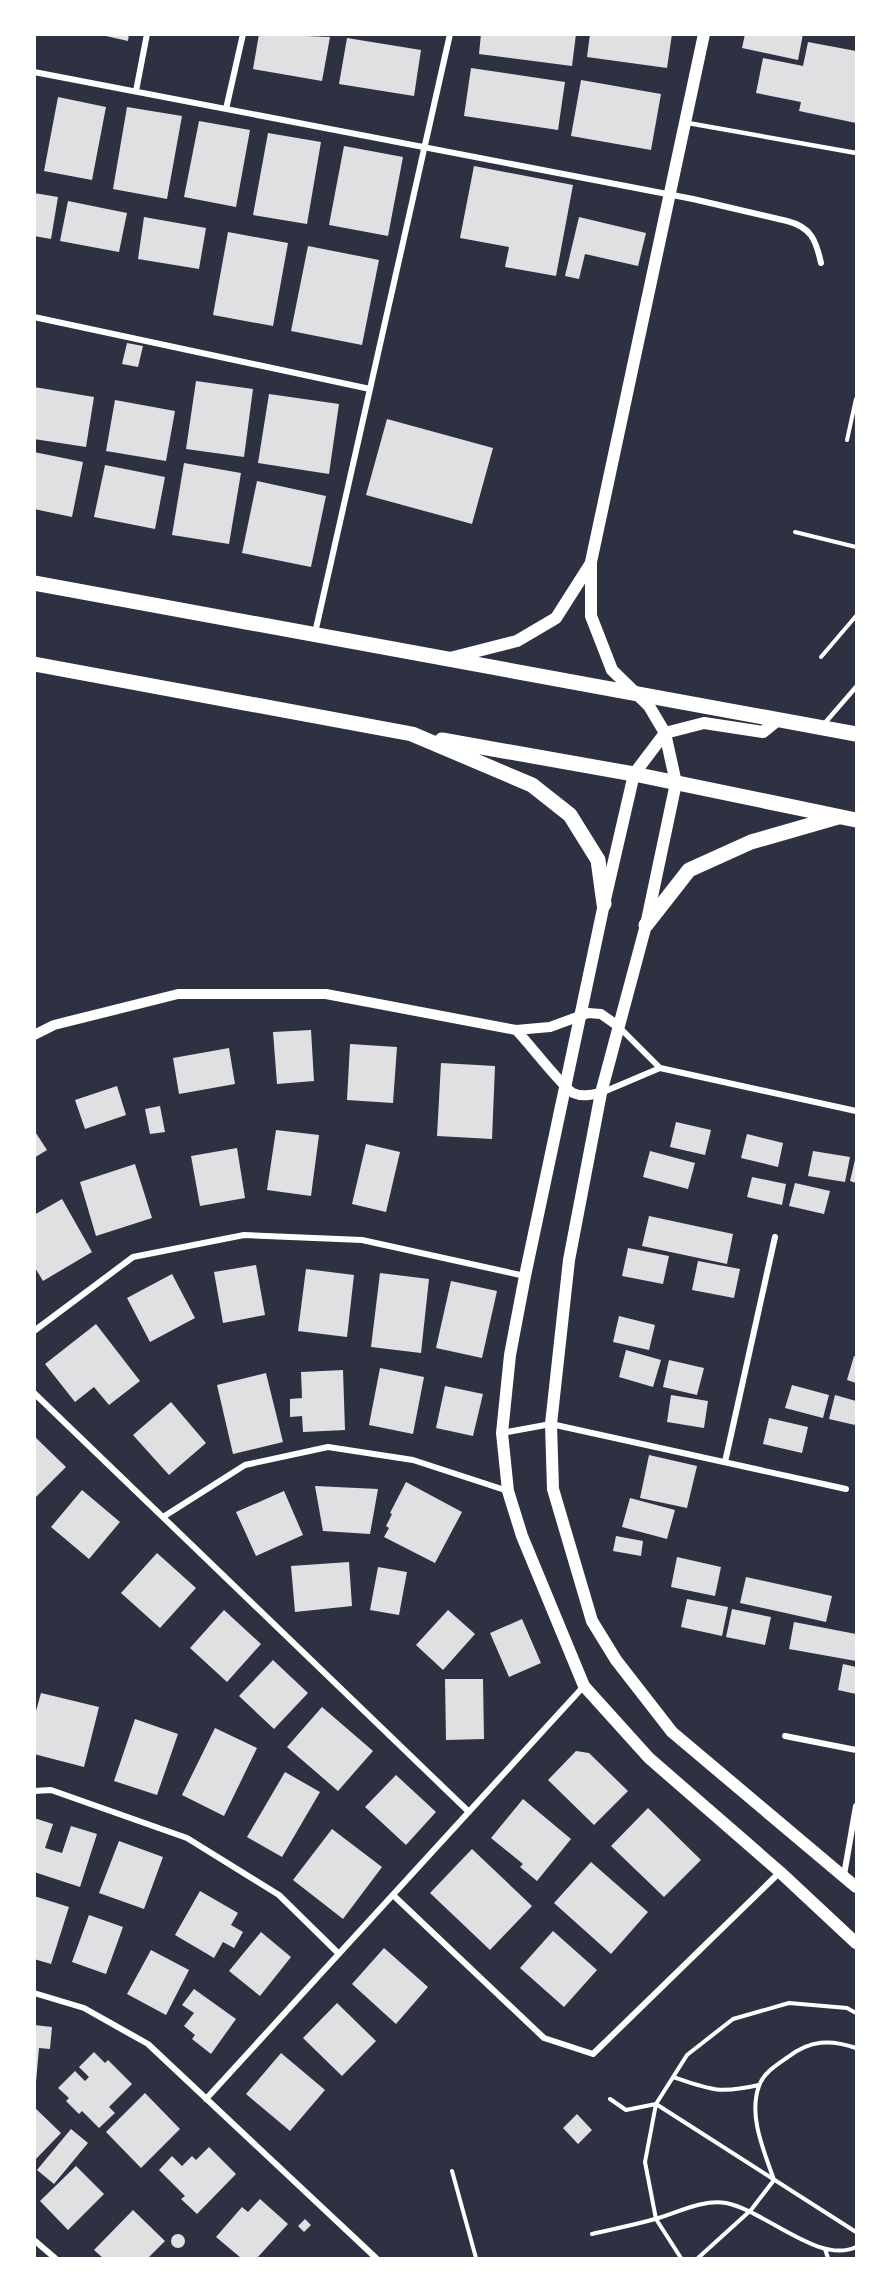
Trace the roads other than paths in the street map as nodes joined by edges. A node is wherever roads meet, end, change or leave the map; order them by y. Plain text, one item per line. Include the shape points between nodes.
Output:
1 (147, 34) edge
2 (243, 34) edge
3 (450, 34) edge
4 (704, 34) edge
5 (34, 72) edge
6 (136, 92) junction
7 (226, 109) junction
8 (685, 122) junction
9 (424, 147) junction
10 (856, 153) edge
11 (670, 195) junction
12 (820, 263) dead end
13 (34, 317) edge
14 (370, 389) junction
15 (591, 562) junction
16 (34, 582) edge
17 (315, 634) junction
18 (450, 658) junction
19 (34, 664) edge
20 (856, 687) edge
21 (634, 691) junction
22 (779, 719) junction
23 (821, 727) junction
24 (665, 733) junction
25 (412, 734) junction
26 (856, 734) edge
27 (634, 774) junction
28 (676, 783) junction
29 (839, 816) junction
30 (856, 820) edge
31 (604, 904) junction
32 (646, 925) junction
33 (581, 1014) junction
34 (618, 1026) junction
35 (516, 1030) junction
36 (34, 1035) edge
37 (660, 1068) junction
38 (564, 1088) junction
39 (601, 1093) junction
40 (856, 1111) edge
41 (775, 1237) dead end
42 (525, 1276) junction
43 (34, 1331) edge
44 (34, 1393) edge
45 (551, 1424) junction
46 (502, 1432) junction
47 (725, 1462) junction
48 (846, 1489) dead end
49 (508, 1491) junction
50 (163, 1517) junction
51 (584, 1686) junction
52 (785, 1736) dead end
53 (856, 1750) edge
54 (34, 1791) edge
55 (856, 1806) edge
56 (470, 1812) junction
57 (780, 1872) junction
58 (844, 1875) junction
59 (856, 1887) edge
60 (393, 1895) junction
61 (856, 1943) edge
62 (339, 1954) junction
63 (34, 1993) edge
64 (206, 2099) junction
65 (34, 2240) edge
66 (55, 2259) edge
67 (376, 2259) edge

1 - 6 street
2 - 7 street
3 - 9 street
4 - 8 main road
5 - 6 street
6 - 7 street
7 - 9 street
8 - 10 lane
8 - 11 main road
9 - 11 street
9 - 14 street
11 - 12 street via 800,225 815,240
11 - 15 main road
13 - 14 street
14 - 17 street
15 - 18 main road via 556,618 517,641
15 - 21 main road via 591,616 612,670
16 - 17 highway
17 - 18 highway
18 - 21 highway
19 - 25 highway
20 - 23 lane
21 - 22 highway
21 - 24 main road via 649,706
22 - 23 highway
22 - 24 main road via 764,732 704,723
23 - 26 highway
24 - 27 main road
24 - 28 main road
25 - 27 highway
25 - 31 highway via 532,784 570,815 597,860
27 - 28 highway
27 - 31 main road
28 - 29 highway
28 - 32 main road
29 - 30 highway
29 - 32 highway via 751,842 689,870
31 - 33 main road
32 - 34 main road
33 - 34 street via 601,1014
33 - 35 street via 550,1027
33 - 38 main road
34 - 37 street
34 - 39 main road
35 - 36 street via 326,994 178,994 54,1025
35 - 38 street
37 - 39 street
37 - 40 street
38 - 39 street via 582,1095
38 - 42 main road
39 - 45 main road via 569,1260
41 - 47 street
42 - 43 street via 362,1240 244,1235 133,1257
42 - 46 main road via 510,1355
44 - 50 street
45 - 46 street
45 - 47 street
45 - 58 main road via 553,1489 592,1621 616,1660 672,1732
46 - 49 main road
47 - 48 street
49 - 50 street via 413,1460 328,1447 245,1465
49 - 51 main road via 533,1566
50 - 56 street
51 - 56 street
51 - 57 main road via 649,1758
52 - 53 street
54 - 62 street via 51,1790 187,1838 279,1894
55 - 58 street
56 - 60 street
57 - 60 street via 593,2054 544,2038
57 - 61 main road
58 - 59 main road
60 - 62 street
62 - 64 street
63 - 64 street via 84,2008 148,2044
64 - 67 street
65 - 66 street

